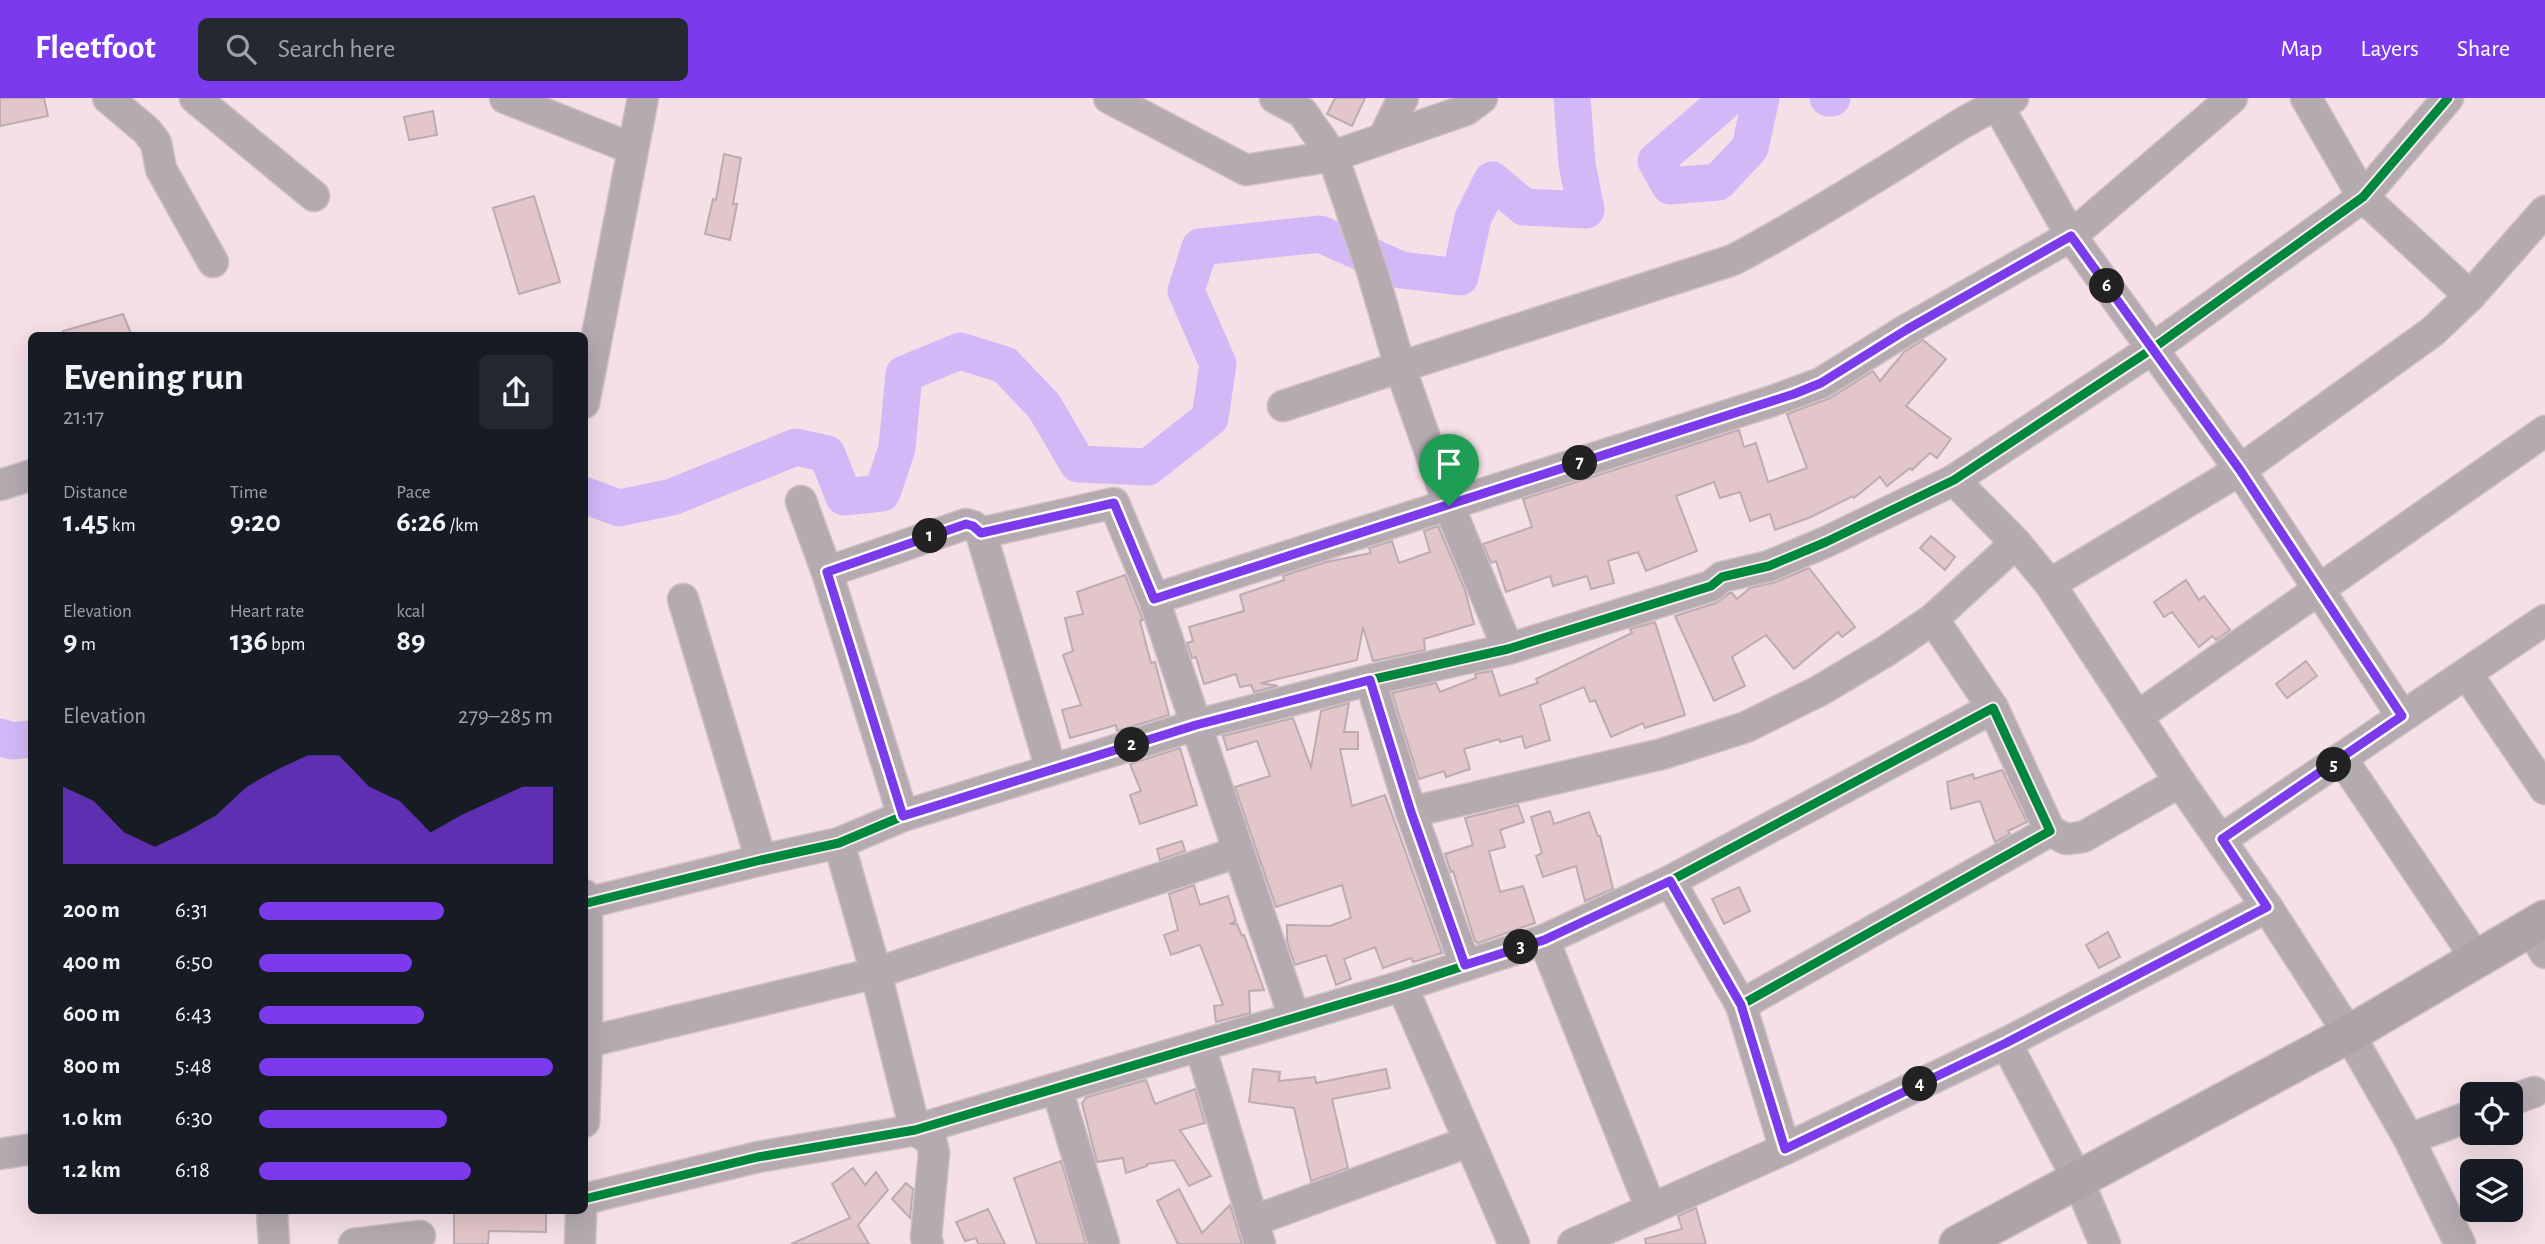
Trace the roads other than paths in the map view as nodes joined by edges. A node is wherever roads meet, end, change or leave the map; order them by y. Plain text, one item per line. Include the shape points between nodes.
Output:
1 (108, 98) edge
2 (195, 98) edge
3 (505, 98) edge
4 (643, 98) edge
5 (1109, 98) edge
6 (1275, 98) edge
7 (1403, 98) edge
8 (1482, 98) edge
9 (2232, 98) edge
10 (2306, 98) edge
11 (2448, 98) edge
12 (2005, 101) edge
13 (1306, 105) edge
14 (1151, 107) edge
15 (1384, 137) junction
16 (633, 149) junction
17 (1333, 156) junction
18 (314, 196) dead end
19 (2363, 197) junction
20 (2545, 211) edge
21 (2071, 236) junction
22 (213, 262) dead end
23 (2470, 296) junction
24 (2152, 349) junction
25 (1400, 367) junction
26 (588, 381) edge
27 (1283, 406) dead end
28 (2545, 431) edge
29 (2240, 470) junction
30 (28, 476) edge
31 (1954, 480) junction
32 (0, 485) edge
33 (800, 501) dead end
34 (1449, 506) junction
35 (981, 533) junction
36 (2016, 543) junction
37 (827, 572) junction
38 (2050, 584) junction
39 (2320, 589) junction
40 (683, 599) dead end
41 (1154, 599) junction
42 (1933, 619) junction
43 (2545, 620) edge
44 (1508, 649) junction
45 (2467, 674) junction
46 (1370, 680) junction
47 (1993, 708) junction
48 (2138, 716) junction
49 (2402, 716) junction
50 (1196, 725) junction
51 (2342, 760) junction
52 (1051, 769) junction
53 (2180, 782) junction
54 (2545, 789) edge
55 (1411, 812) junction
56 (903, 816) junction
57 (2050, 831) junction
58 (2222, 839) junction
59 (839, 844) junction
60 (1238, 852) junction
61 (761, 860) junction
62 (1670, 881) junction
63 (588, 899) edge
64 (2267, 907) junction
65 (2540, 933) edge
66 (1544, 940) junction
67 (2476, 958) junction
68 (1465, 965) junction
69 (876, 973) junction
70 (1402, 986) junction
71 (1741, 1005) junction
72 (1294, 1017) junction
73 (2349, 1034) junction
74 (588, 1042) edge
75 (2006, 1043) junction
76 (1200, 1046) junction
77 (1057, 1089) junction
78 (2460, 1120) edge
79 (915, 1130) junction
80 (2409, 1139) junction
81 (1468, 1142) junction
82 (1785, 1149) junction
83 (28, 1150) edge
84 (0, 1154) edge
85 (2078, 1180) junction
86 (588, 1198) edge
87 (1651, 1209) junction
88 (272, 1214) edge
89 (581, 1214) edge
90 (420, 1230) edge
91 (1257, 1233) edge
92 (922, 1242) edge
93 (274, 1244) edge
94 (354, 1244) edge
95 (580, 1244) edge
96 (1104, 1244) edge
97 (1514, 1244) edge
98 (1573, 1244) edge
99 (1958, 1244) edge
100 (2105, 1244) edge
101 (2460, 1244) edge

1 - 22 street via 156,143 161,169
2 - 18 street
3 - 16 street
4 - 16 street
5 - 14 street
6 - 13 street
7 - 15 street
8 - 15 street via 1466,110
9 - 21 street
10 - 19 street
11 - 19 street
12 - 21 street
12 - 25 street via 1733,260
13 - 17 street
14 - 17 street via 1247,170
15 - 17 street
16 - 26 street
17 - 25 street
19 - 23 street
19 - 24 street
20 - 23 street
21 - 24 street
21 - 34 street via 1821,383
23 - 29 street via 2432,332
24 - 29 street
24 - 31 street
25 - 27 street
25 - 34 street
28 - 39 street
29 - 38 street
29 - 39 street
30 - 32 street
31 - 36 street
31 - 44 street via 1769,566
33 - 37 street
34 - 41 street
34 - 44 street
35 - 37 street via 966,524
35 - 41 street via 1114,503
35 - 52 street
36 - 38 street
36 - 42 street
37 - 56 street
38 - 48 street
39 - 48 street
39 - 49 street
40 - 61 street
41 - 50 street
42 - 47 street
42 - 55 street via 1819,691 1746,727 1662,754
43 - 45 street
44 - 46 street
45 - 49 street
45 - 54 street
46 - 50 street
46 - 55 street
47 - 57 street
47 - 62 street
48 - 53 street
49 - 51 street
50 - 52 street
50 - 60 street
51 - 58 street
51 - 67 street
52 - 56 street
53 - 57 street via 2083,837 2066,839
53 - 58 street
55 - 68 street
56 - 59 street
57 - 71 street
58 - 64 street
59 - 61 street
59 - 69 street
60 - 69 street
60 - 72 street
61 - 63 street
62 - 66 street
62 - 71 street
64 - 73 street
64 - 75 street
65 - 67 main road
66 - 68 street
66 - 87 street
67 - 73 main road
68 - 70 street
69 - 74 street
69 - 79 street
70 - 72 street
70 - 81 street
71 - 82 street
72 - 76 street
73 - 80 street
73 - 85 main road
75 - 82 street
75 - 85 street
76 - 77 street
76 - 91 street
77 - 79 street
77 - 96 street
78 - 80 street
79 - 86 street via 758,1157
79 - 92 street via 931,1140 934,1153
80 - 101 street
81 - 91 street
81 - 97 street
82 - 87 street
83 - 84 street
85 - 99 main road
85 - 100 street
87 - 98 street
88 - 93 street
89 - 95 street
90 - 94 street

